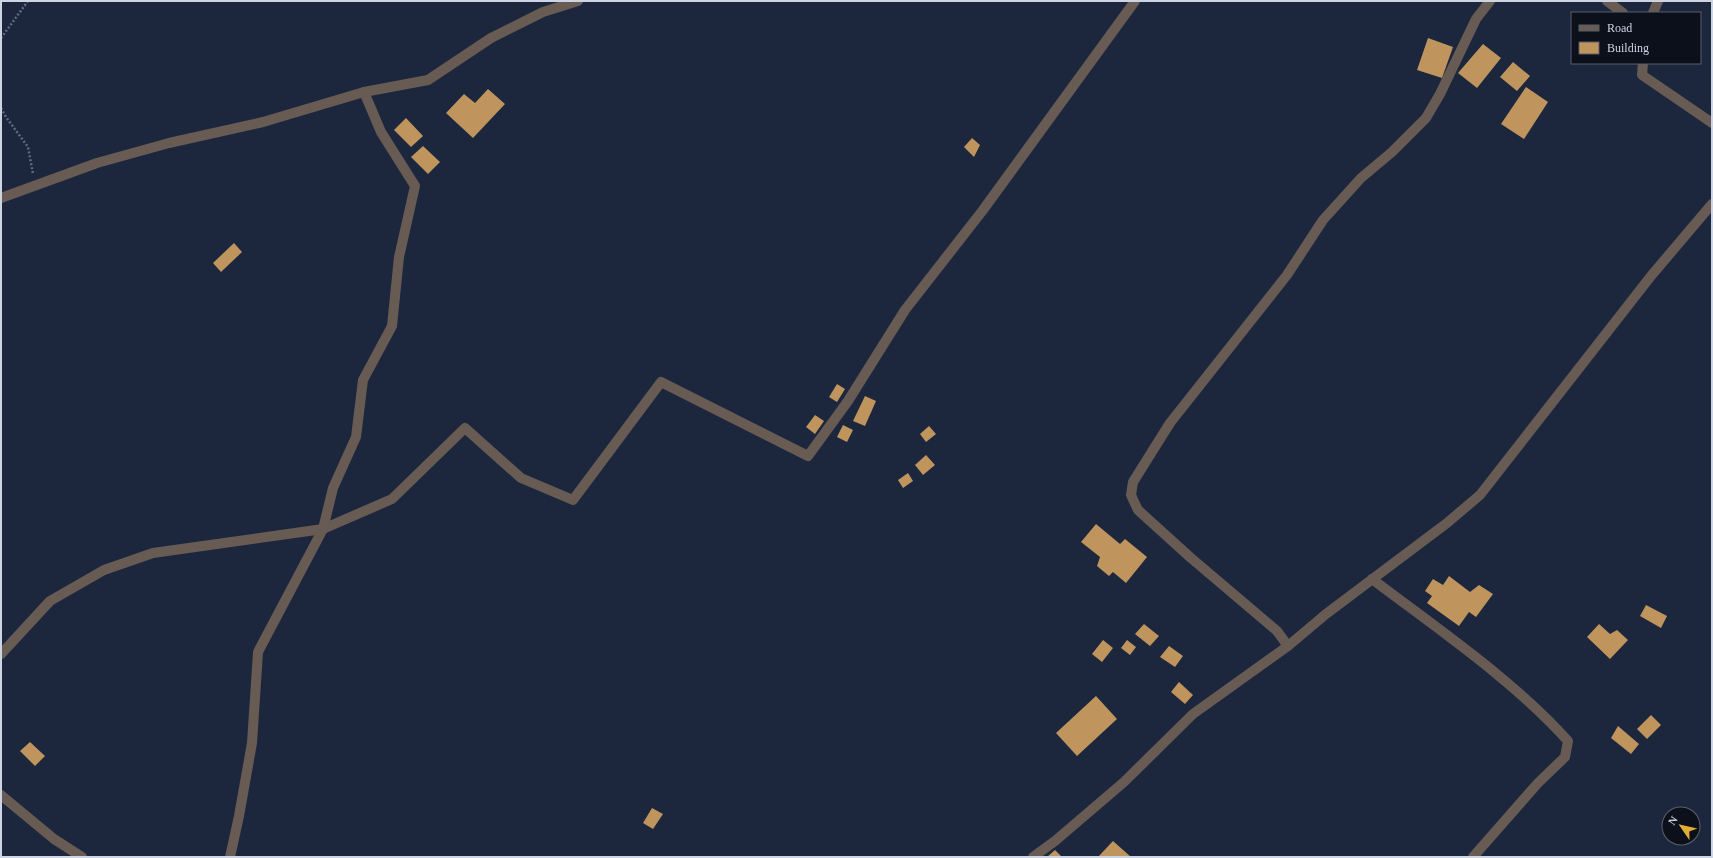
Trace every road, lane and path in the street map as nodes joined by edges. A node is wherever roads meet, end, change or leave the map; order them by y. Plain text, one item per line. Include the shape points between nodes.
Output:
1 (28, 1) edge
2 (578, 1) edge
3 (1135, 1) edge
4 (1490, 1) edge
5 (1607, 1) edge
6 (1658, 1) edge
7 (1622, 12) edge
8 (1653, 12) edge
9 (1, 38) edge
10 (1643, 64) edge
11 (364, 92) junction
12 (1, 108) edge
13 (1712, 123) edge
14 (35, 184) junction
15 (1, 198) edge
16 (1712, 204) edge
17 (323, 529) junction
18 (1372, 579) junction
19 (1288, 646) junction
20 (1, 654) edge
21 (1, 795) edge
22 (82, 857) edge
23 (230, 857) edge
24 (1033, 857) edge
25 (1473, 857) edge

1 - 9 path
2 - 11 street via 543,12 498,35 428,80
3 - 17 street via 983,210 905,310 848,401 808,456 661,382 574,500 521,478 465,428 392,499
4 - 19 street via 1476,19 1426,118 1392,152 1360,178 1323,220 1287,275 1170,423 1133,482 1132,495 1138,510 1277,631
5 - 7 street
6 - 8 street
10 - 13 street via 1642,76
11 - 14 street via 263,122 97,163
11 - 17 street via 381,132 415,186 398,257 392,326 363,380 356,437 333,488
12 - 14 path via 28,147
14 - 15 street
16 - 18 street via 1651,276 1480,495
17 - 20 street via 153,553 104,570 50,601
17 - 23 street via 258,652 252,743
18 - 19 street
18 - 25 street via 1472,655 1547,717 1568,741 1565,757 1538,783
19 - 24 street via 1193,714 1124,782
21 - 22 street via 54,839

